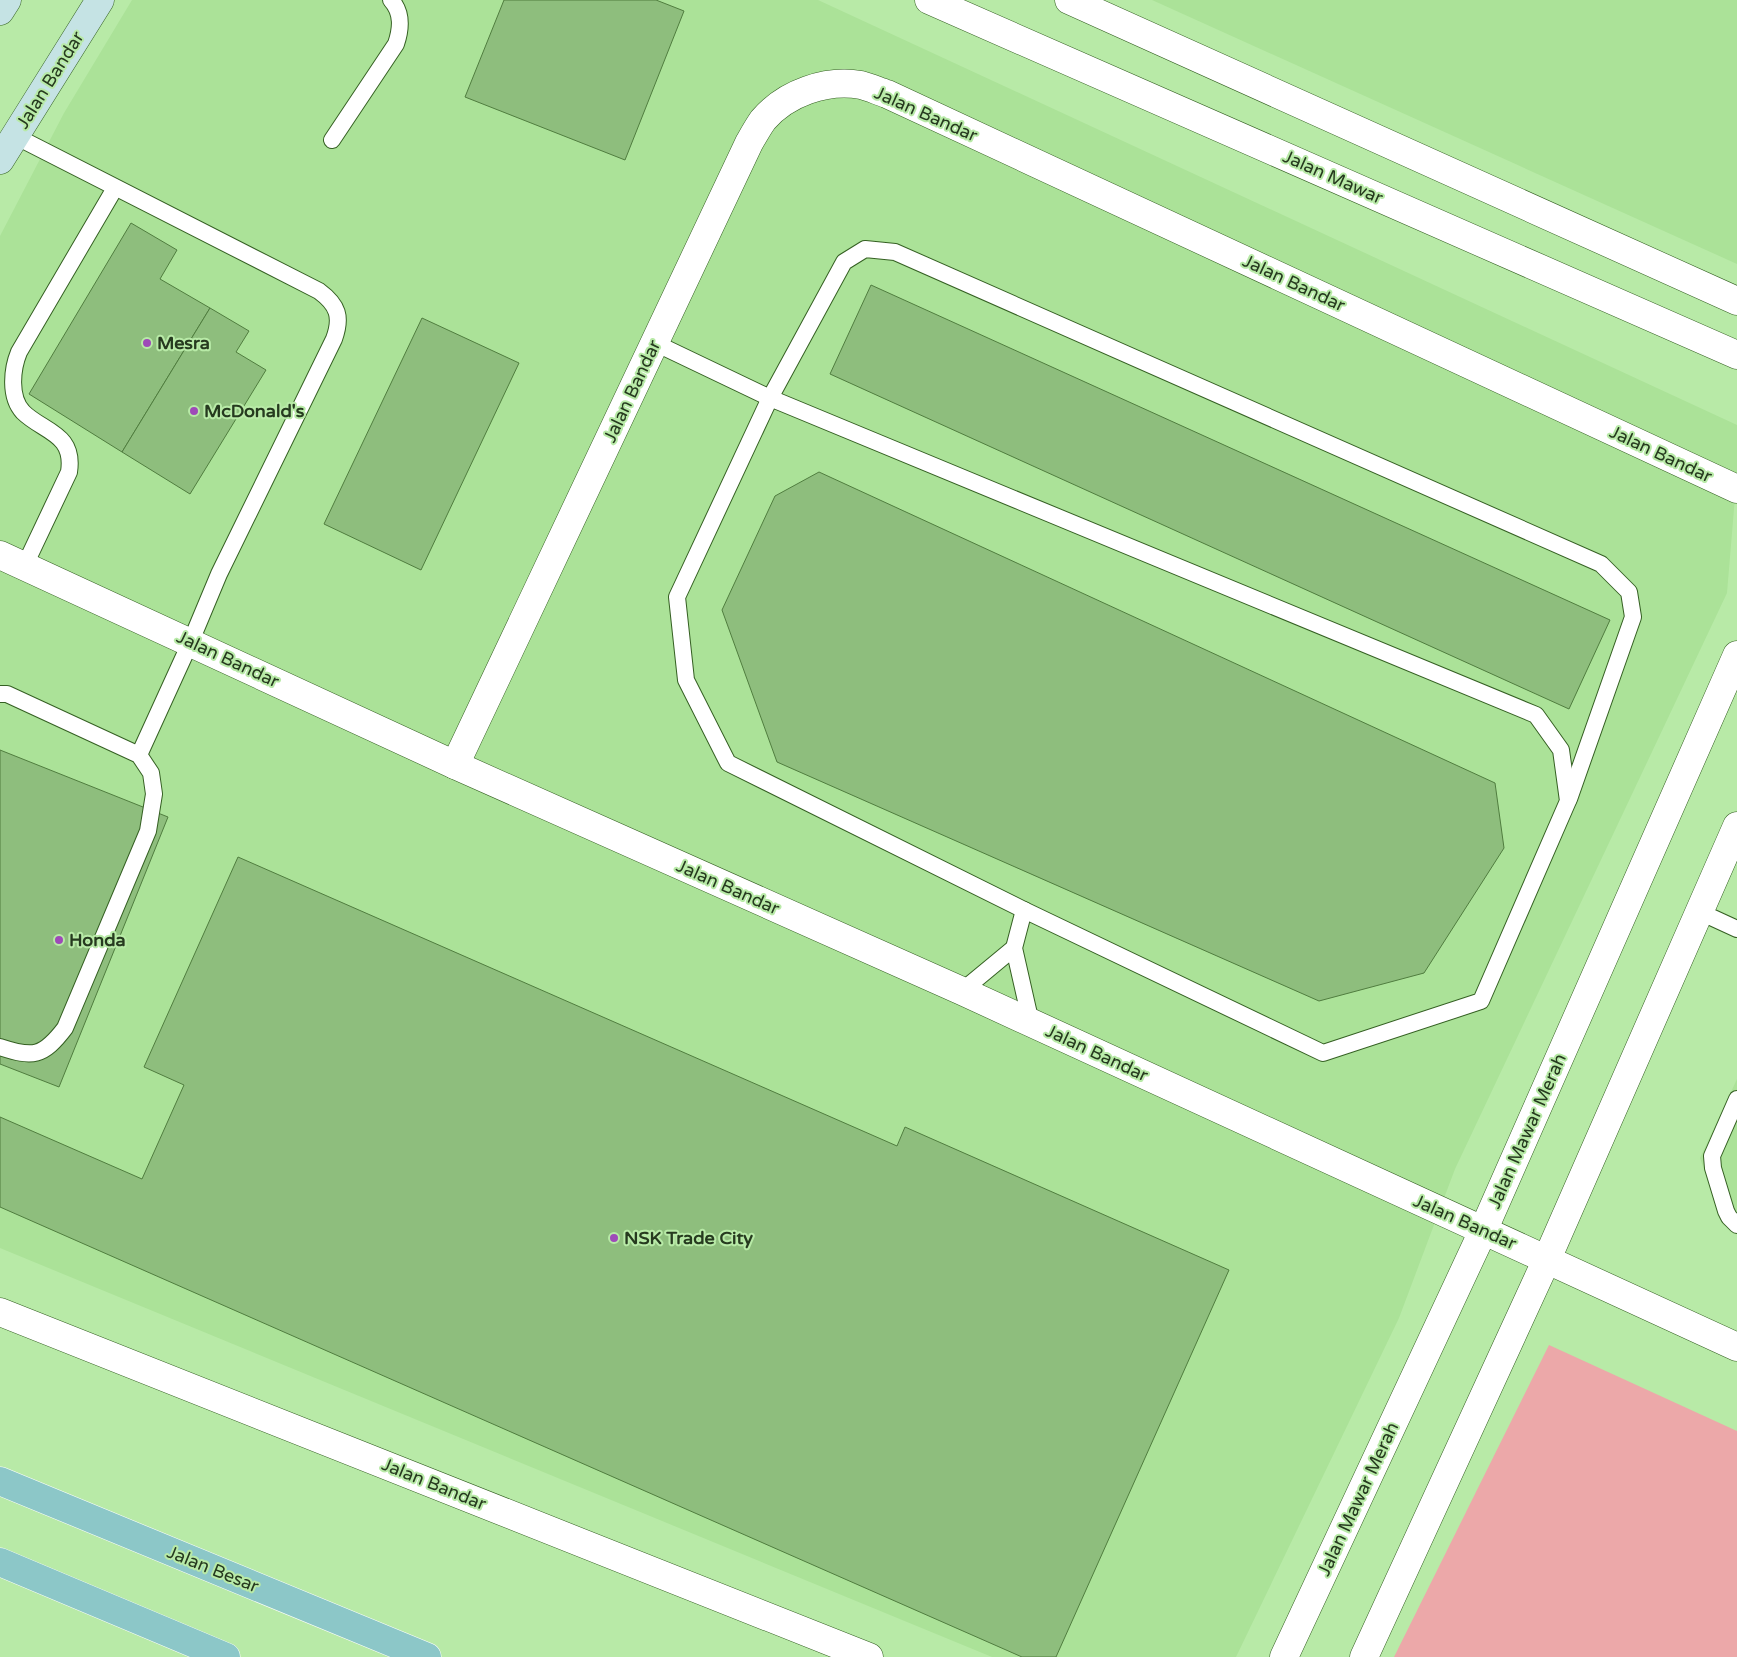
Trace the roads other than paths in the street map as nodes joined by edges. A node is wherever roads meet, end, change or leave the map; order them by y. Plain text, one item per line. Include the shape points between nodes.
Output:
1 (7, 0) edge
2 (100, 0) edge
3 (391, 0) edge
4 (929, 0) edge
5 (1069, 0) edge
6 (0, 12) edge
7 (15, 136) junction
8 (332, 140) dead end
9 (0, 160) edge
10 (115, 188) junction
11 (1737, 302) edge
12 (655, 343) junction
13 (1737, 355) edge
14 (770, 398) junction
15 (1737, 490) edge
16 (0, 555) edge
17 (25, 565) junction
18 (191, 641) junction
19 (1737, 655) edge
20 (0, 694) edge
21 (139, 755) junction
22 (456, 764) junction
23 (1568, 801) junction
24 (1737, 826) edge
25 (1024, 910) junction
26 (1700, 912) junction
27 (1737, 929) edge
28 (1014, 948) junction
29 (962, 991) junction
30 (1032, 1023) junction
31 (0, 1047) edge
32 (1737, 1099) edge
33 (1737, 1225) edge
34 (1483, 1231) junction
35 (1547, 1260) junction
36 (0, 1312) edge
37 (1737, 1347) edge
38 (0, 1481) edge
39 (0, 1562) edge
40 (226, 1657) edge
41 (427, 1657) edge
42 (868, 1657) edge
43 (1284, 1657) edge
44 (1364, 1657) edge

1 - 6 main road
2 - 7 main road, Jalan Bandar
3 - 8 lane via 400,17 401,31 396,44
4 - 13 street, Jalan Mawar
5 - 11 street
7 - 9 main road, Jalan Bandar
7 - 10 lane
10 - 17 lane via 15,364 14,387 18,404 23,412 63,440 70,465
10 - 18 lane via 319,291 330,299 337,312 339,325 334,339 219,574
12 - 14 lane
12 - 15 street, Jalan Bandar via 748,143 763,120 784,102 808,90 834,84 860,85 887,94
12 - 22 street, Jalan Bandar
14 - 23 lane via 1536,715 1561,750
14 - 23 lane via 844,262 864,249 895,252 1601,564 1629,592 1633,617
14 - 25 lane via 677,597 686,680 728,763
16 - 17 street, Jalan Bandar
17 - 18 street, Jalan Bandar
18 - 21 lane
18 - 22 street, Jalan Bandar
19 - 34 street, Jalan Mawar Merah
20 - 21 lane via 7,694
21 - 31 lane via 151,773 154,794 148,831 64,1028 46,1049 36,1053 25,1054
22 - 29 street, Jalan Bandar
23 - 25 lane via 1481,1001 1323,1053
24 - 26 street
25 - 28 lane
26 - 27 lane
26 - 35 street
28 - 29 lane
28 - 30 lane
29 - 30 street, Jalan Bandar
30 - 34 street, Jalan Bandar
32 - 33 lane via 1711,1162 1726,1211
34 - 35 street, Jalan Bandar
34 - 43 street, Jalan Mawar Merah
35 - 37 street, Jalan Bandar
35 - 44 street
36 - 42 street, Jalan Bandar
38 - 41 main road, Jalan Besar
39 - 40 main road

